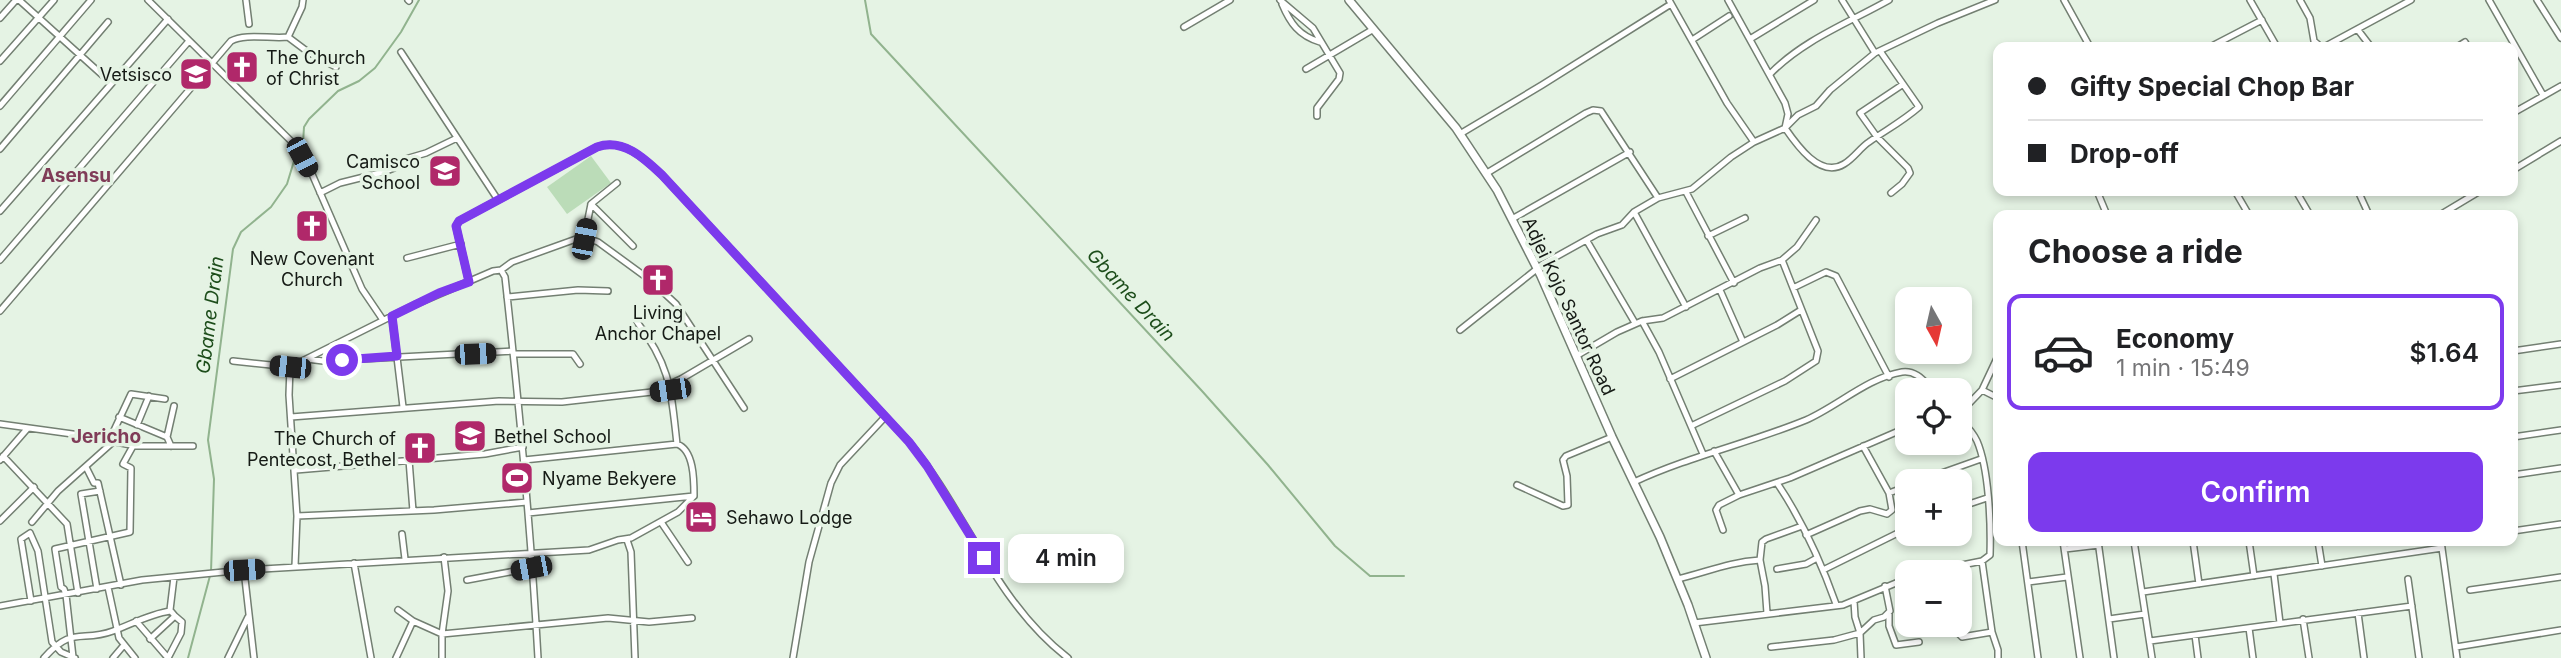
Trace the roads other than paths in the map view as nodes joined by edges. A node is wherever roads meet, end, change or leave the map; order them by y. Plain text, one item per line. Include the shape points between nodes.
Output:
1 (18, 0) edge
2 (54, 0) edge
3 (91, 0) edge
4 (148, 0) edge
5 (246, 0) edge
6 (303, 0) edge
7 (1230, 0) edge
8 (1349, 0) edge
9 (1814, 0) edge
10 (1842, 0) edge
11 (1889, 0) edge
12 (1995, 0) edge
13 (2064, 0) edge
14 (2250, 0) edge
15 (2300, 0) edge
16 (2412, 0) edge
17 (2489, 0) edge
18 (2537, 0) edge
19 (1732, 1) edge
20 (1281, 2) edge
21 (1670, 2) edge
22 (1729, 16) dead end
23 (0, 18) edge
24 (38, 18) junction
25 (168, 19) junction
26 (1855, 19) junction
27 (2262, 20) junction
28 (108, 22) dead end
29 (249, 24) dead end
30 (1184, 27) dead end
31 (1372, 30) junction
32 (2358, 30) junction
33 (59, 37) junction
34 (288, 37) junction
35 (2561, 38) edge
36 (1750, 39) junction
37 (1692, 40) junction
38 (189, 41) junction
39 (1320, 42) junction
40 (2087, 42) edge
41 (2220, 42) edge
42 (2274, 42) edge
43 (2315, 42) edge
44 (2333, 42) edge
45 (2367, 42) edge
46 (2511, 42) edge
47 (401, 52) dead end
48 (1877, 52) junction
49 (1329, 53) junction
50 (81, 56) junction
51 (2518, 56) edge
52 (0, 61) edge
53 (214, 63) junction
54 (336, 66) dead end
55 (1306, 69) dead end
56 (1770, 74) junction
57 (110, 82) junction
58 (1902, 85) junction
59 (2561, 86) edge
60 (2543, 95) junction
61 (0, 106) edge
62 (2518, 110) edge
63 (1317, 116) dead end
64 (1785, 128) junction
65 (1460, 134) junction
66 (1877, 137) junction
67 (457, 138) junction
68 (2561, 141) edge
69 (1754, 142) junction
70 (0, 149) edge
71 (1630, 152) junction
72 (2518, 167) edge
73 (1487, 173) junction
74 (617, 183) dead end
75 (1686, 192) junction
76 (320, 193) junction
77 (1891, 193) dead end
78 (2472, 196) edge
79 (1658, 198) junction
80 (498, 200) junction
81 (591, 204) junction
82 (2448, 210) edge
83 (0, 211) edge
84 (1634, 212) junction
85 (1745, 218) dead end
86 (1512, 219) junction
87 (1816, 220) dead end
88 (1708, 236) junction
89 (584, 239) junction
90 (1587, 241) junction
91 (461, 244) junction
92 (634, 246) dead end
93 (407, 258) dead end
94 (0, 260) edge
95 (1782, 260) junction
96 (1537, 268) junction
97 (501, 270) junction
98 (469, 282) junction
99 (1734, 284) junction
100 (1793, 288) junction
101 (1720, 290) junction
102 (608, 291) dead end
103 (507, 297) junction
104 (1686, 307) junction
105 (1801, 310) junction
106 (0, 311) edge
107 (392, 316) junction
108 (383, 320) junction
109 (637, 322) dead end
110 (1639, 322) junction
111 (1460, 330) dead end
112 (748, 339) dead end
113 (1744, 342) junction
114 (2561, 344) edge
115 (2518, 350) edge
116 (513, 352) junction
117 (397, 356) junction
118 (1576, 356) junction
119 (307, 359) junction
120 (714, 360) junction
121 (233, 361) dead end
122 (580, 364) dead end
123 (290, 367) junction
124 (1993, 367) edge
125 (1889, 377) junction
126 (1919, 378) edge
127 (1670, 379) junction
128 (2561, 385) edge
129 (670, 387) junction
130 (1982, 390) junction
131 (2518, 390) edge
132 (149, 396) junction
133 (1993, 396) edge
134 (165, 399) dead end
135 (1972, 400) edge
136 (519, 401) junction
137 (173, 406) dead end
138 (402, 407) junction
139 (744, 408) dead end
140 (119, 417) junction
141 (291, 417) junction
142 (885, 417) junction
143 (0, 424) edge
144 (137, 425) junction
145 (1691, 426) junction
146 (27, 429) junction
147 (2561, 430) edge
148 (1895, 432) edge
149 (1972, 433) edge
150 (2518, 436) edge
151 (167, 437) junction
152 (1612, 437) junction
153 (111, 441) junction
154 (677, 444) junction
155 (133, 446) junction
156 (171, 446) junction
157 (193, 446) dead end
158 (1863, 446) junction
159 (523, 447) junction
160 (1714, 451) junction
161 (1703, 454) junction
162 (2, 458) edge
163 (1982, 459) junction
164 (409, 460) junction
165 (524, 460) junction
166 (86, 467) junction
167 (2561, 468) edge
168 (1953, 469) edge
169 (296, 470) junction
170 (2518, 474) edge
171 (1634, 482) junction
172 (1777, 483) junction
173 (1517, 485) dead end
174 (34, 487) junction
175 (100, 491) junction
176 (1895, 491) edge
177 (1889, 493) junction
178 (1739, 495) junction
179 (694, 496) junction
180 (1987, 498) junction
181 (47, 502) junction
182 (527, 502) junction
183 (1972, 503) edge
184 (413, 511) junction
185 (527, 513) junction
186 (297, 516) junction
187 (0, 521) edge
188 (32, 522) dead end
189 (661, 522) junction
190 (2561, 524) edge
191 (1802, 526) junction
192 (1723, 530) dead end
193 (2518, 530) edge
194 (402, 534) dead end
195 (1807, 534) junction
196 (1895, 534) edge
197 (110, 538) junction
198 (627, 540) junction
199 (88, 542) junction
200 (71, 544) junction
201 (2023, 546) edge
202 (2064, 546) edge
203 (2082, 546) edge
204 (2099, 546) edge
205 (2135, 546) edge
206 (2194, 546) edge
207 (2250, 546) edge
208 (2319, 546) edge
209 (2442, 548) joint
210 (2065, 549) junction
211 (530, 554) junction
212 (444, 557) junction
213 (1817, 558) junction
214 (405, 559) junction
215 (1760, 560) junction
216 (1982, 561) junction
217 (354, 562) junction
218 (688, 562) dead end
219 (1972, 563) edge
220 (295, 566) junction
221 (2322, 566) junction
222 (531, 568) junction
223 (1777, 569) dead end
224 (244, 570) junction
225 (1823, 570) junction
226 (2274, 574) junction
227 (2253, 576) junction
228 (174, 577) junction
229 (2067, 577) junction
230 (2561, 577) edge
231 (1678, 579) junction
232 (2409, 579) dead end
233 (467, 580) dead end
234 (2028, 582) junction
235 (1895, 583) edge
236 (2199, 584) junction
237 (121, 585) junction
238 (1885, 586) junction
239 (108, 587) junction
240 (97, 589) junction
241 (2470, 590) dead end
242 (2143, 592) junction
243 (78, 593) junction
244 (66, 595) junction
245 (45, 598) junction
246 (31, 601) junction
247 (1854, 601) junction
248 (1836, 604) junction
249 (2412, 606) junction
250 (0, 607) edge
251 (398, 610) dead end
252 (1890, 611) junction
253 (1767, 613) junction
254 (2358, 613) junction
255 (173, 614) junction
256 (2145, 614) junction
257 (248, 617) junction
258 (692, 618) dead end
259 (2109, 619) junction
260 (2304, 619) junction
261 (633, 620) junction
262 (136, 621) junction
263 (414, 621) junction
264 (1694, 623) junction
265 (2280, 623) junction
266 (536, 625) junction
267 (2249, 628) junction
268 (116, 629) junction
269 (2561, 630) edge
270 (1992, 632) junction
271 (1860, 633) junction
272 (442, 634) junction
273 (1972, 635) edge
274 (2195, 635) junction
275 (71, 638) junction
276 (150, 639) junction
277 (2150, 641) junction
278 (1920, 642) dead end
279 (124, 645) junction
280 (54, 646) junction
281 (1771, 647) dead end
282 (2456, 647) junction
283 (162, 655) edge
284 (74, 657) edge
285 (44, 658) edge
286 (113, 658) edge
287 (135, 658) edge
288 (228, 658) edge
289 (254, 658) edge
290 (371, 658) edge
291 (396, 658) edge
292 (442, 658) edge
293 (538, 658) edge
294 (635, 658) edge
295 (793, 658) edge
296 (1068, 658) edge
297 (1706, 658) edge
298 (1861, 658) edge
299 (1997, 658) edge
300 (2038, 658) edge
301 (2080, 658) edge
302 (2114, 658) edge
303 (2152, 658) edge
304 (2198, 658) edge
305 (2253, 658) edge
306 (2309, 658) edge
307 (2364, 658) edge
308 (2419, 658) edge
309 (2457, 658) edge

1 - 23 street
1 - 24 street
2 - 24 street
3 - 33 street
4 - 25 street
5 - 29 street
6 - 34 street
7 - 30 street
8 - 31 street, Adjei Kojo Santor Road
9 - 36 street
10 - 26 street
11 - 26 street
12 - 48 street
13 - 40 street
14 - 27 street
15 - 43 street
16 - 32 street
17 - 46 street
18 - 35 street
19 - 36 street
20 - 39 street via 1307,22
20 - 39 street via 1302,34
21 - 37 street
21 - 65 street
22 - 37 street
24 - 33 street
24 - 52 street
25 - 38 street
25 - 57 street
26 - 48 street
26 - 56 street via 1788,55
27 - 41 street
27 - 42 street
28 - 50 street
31 - 49 street
31 - 65 street, Adjei Kojo Santor Road
32 - 44 street
32 - 45 street
33 - 50 street
33 - 61 street
34 - 53 street via 236,38
34 - 54 street
36 - 56 street
37 - 69 street
38 - 53 street
38 - 94 street
39 - 49 street
47 - 67 street
48 - 58 street
48 - 64 street
49 - 55 street
49 - 63 street via 1340,76 1317,108
50 - 57 street
50 - 70 street
51 - 60 street
53 - 76 street via 291,141
53 - 106 street
56 - 64 street via 1785,103
57 - 83 street
58 - 66 street via 1919,107
58 - 66 street via 1860,113
59 - 60 street
60 - 62 street
64 - 66 street via 1812,160 1834,167 1845,164
64 - 69 street
65 - 73 street, Adjei Kojo Santor Road
66 - 77 street via 1910,173
67 - 76 street via 384,172
67 - 80 street
68 - 72 street
69 - 75 street
71 - 73 street via 1601,111 1593,110
71 - 79 street
71 - 86 street
73 - 86 street, Adjei Kojo Santor Road
74 - 81 street
75 - 79 street
75 - 88 street
76 - 108 street via 362,289
78 - 82 street
79 - 84 street
80 - 91 street via 456,223
80 - 142 street via 603,145 620,145 637,153
81 - 89 street
81 - 92 street
84 - 90 street via 1622,225
84 - 104 street
85 - 88 street
86 - 96 street, Adjei Kojo Santor Road
87 - 95 street
88 - 99 street
89 - 97 street via 512,262
89 - 120 street via 598,243 669,296
90 - 96 street
90 - 110 street
91 - 93 street
91 - 98 street
95 - 99 street
95 - 100 street
96 - 111 street
96 - 118 street, Adjei Kojo Santor Road
97 - 98 street
97 - 103 street
98 - 107 street
99 - 101 street
100 - 105 street
100 - 125 street via 1826,272 1836,275
101 - 104 street
101 - 113 street
102 - 103 street via 578,289
103 - 116 street
104 - 110 street
105 - 113 street
105 - 145 street via 1818,351 1816,361
107 - 108 street
107 - 117 street
108 - 119 street
109 - 129 street via 661,356
110 - 118 street
110 - 127 street
112 - 120 street
113 - 127 street
114 - 115 street
116 - 117 street
116 - 122 street via 573,354
116 - 136 street
117 - 119 street
117 - 138 street
118 - 152 street, Adjei Kojo Santor Road
119 - 123 street
120 - 129 street
120 - 139 street
121 - 123 street
123 - 141 street
124 - 130 street
125 - 126 street via 1902,372
125 - 160 street via 1808,419
127 - 145 street
128 - 131 street
129 - 136 street via 562,402
129 - 154 street
130 - 133 street
130 - 135 street
132 - 134 street
132 - 140 street via 131,394
132 - 144 street
136 - 138 street
136 - 159 street
137 - 151 street
138 - 141 street
140 - 144 street
140 - 153 street
141 - 169 street
142 - 295 street via 840,465 831,483 809,562
142 - 296 street via 927,466 1023,612
143 - 146 street
144 - 151 street
145 - 161 street
146 - 153 street
146 - 162 street
147 - 150 street
148 - 158 street
149 - 163 street
151 - 156 street
152 - 171 street, Adjei Kojo Santor Road
152 - 173 street via 1563,460 1568,505
153 - 155 street
153 - 166 street
154 - 165 street
154 - 179 street via 685,448 690,460
155 - 156 street
155 - 197 street via 123,464 131,468 131,531
156 - 157 street
158 - 172 street
158 - 177 street
159 - 164 street
159 - 165 street
160 - 161 street
160 - 178 street
161 - 171 street
162 - 174 street
163 - 168 street
163 - 180 street
164 - 169 street
164 - 184 street
165 - 182 street
166 - 175 street
166 - 181 street
167 - 170 street
169 - 186 street
171 - 231 street, Adjei Kojo Santor Road
172 - 178 street
172 - 191 street
174 - 181 street
174 - 187 street
175 - 197 street
175 - 199 street via 81,494
176 - 177 street
177 - 195 street via 1892,510 1887,514 1860,511
178 - 192 street via 1716,510
179 - 185 street
179 - 189 street
180 - 183 street
180 - 216 street via 1990,555
181 - 188 street
181 - 200 street via 67,524
182 - 184 street
182 - 185 street
184 - 186 street
185 - 211 street
186 - 220 street
189 - 198 street
189 - 218 street
190 - 193 street
191 - 195 street
191 - 215 street via 1762,542
194 - 214 street
195 - 213 street
196 - 225 street
197 - 199 street
197 - 237 street
198 - 211 street via 589,550
198 - 261 street
199 - 200 street
199 - 240 street
200 - 243 street
200 - 244 street via 55,549
201 - 234 street
202 - 210 street
203 - 210 street
204 - 259 street
205 - 242 street
206 - 236 street
207 - 227 street
208 - 221 street
209 - 221 street
209 - 282 street
210 - 229 street
211 - 212 street
211 - 222 street
212 - 214 street
212 - 272 street via 448,591
213 - 223 street
213 - 225 street
214 - 217 street
215 - 231 street via 1729,563
215 - 253 street
216 - 219 street
216 - 270 street
217 - 220 street
217 - 290 street
220 - 224 street
221 - 226 street
222 - 233 street
222 - 266 street
224 - 228 street
224 - 257 street
225 - 248 street
226 - 227 street
226 - 265 street
227 - 236 street
228 - 237 street
228 - 255 street
229 - 234 street
229 - 301 street
230 - 241 street
231 - 264 street, Adjei Kojo Santor Road
232 - 249 street
234 - 300 street
235 - 238 street
236 - 242 street
237 - 239 street
238 - 247 street
238 - 252 street
239 - 240 street
239 - 268 street
240 - 243 street
242 - 256 street
243 - 244 street
244 - 245 street
244 - 275 street
245 - 246 street
245 - 246 street via 38,551 30,533 22,540
245 - 280 street
246 - 250 street
247 - 248 street
247 - 271 street
248 - 253 street
249 - 254 street
249 - 308 street
251 - 263 street
252 - 271 street
252 - 278 street via 1896,645
253 - 264 street
254 - 260 street
254 - 307 street
255 - 262 street
255 - 276 street
255 - 283 street via 182,622 181,633 168,658
256 - 259 street
256 - 277 street
257 - 288 street
257 - 289 street
258 - 261 street
259 - 302 street
260 - 265 street
260 - 306 street
261 - 266 street
261 - 294 street
262 - 268 street
262 - 276 street
263 - 272 street
263 - 291 street
264 - 297 street, Adjei Kojo Santor Road
265 - 267 street
266 - 272 street
266 - 293 street
267 - 274 street
267 - 305 street
268 - 275 street
268 - 279 street
269 - 282 street
270 - 273 street
270 - 299 street
271 - 281 street
271 - 298 street
272 - 292 street
274 - 277 street
274 - 304 street
275 - 280 street
275 - 284 street
276 - 283 street
277 - 303 street
279 - 286 street
279 - 287 street
280 - 284 street
280 - 285 street
282 - 309 street

